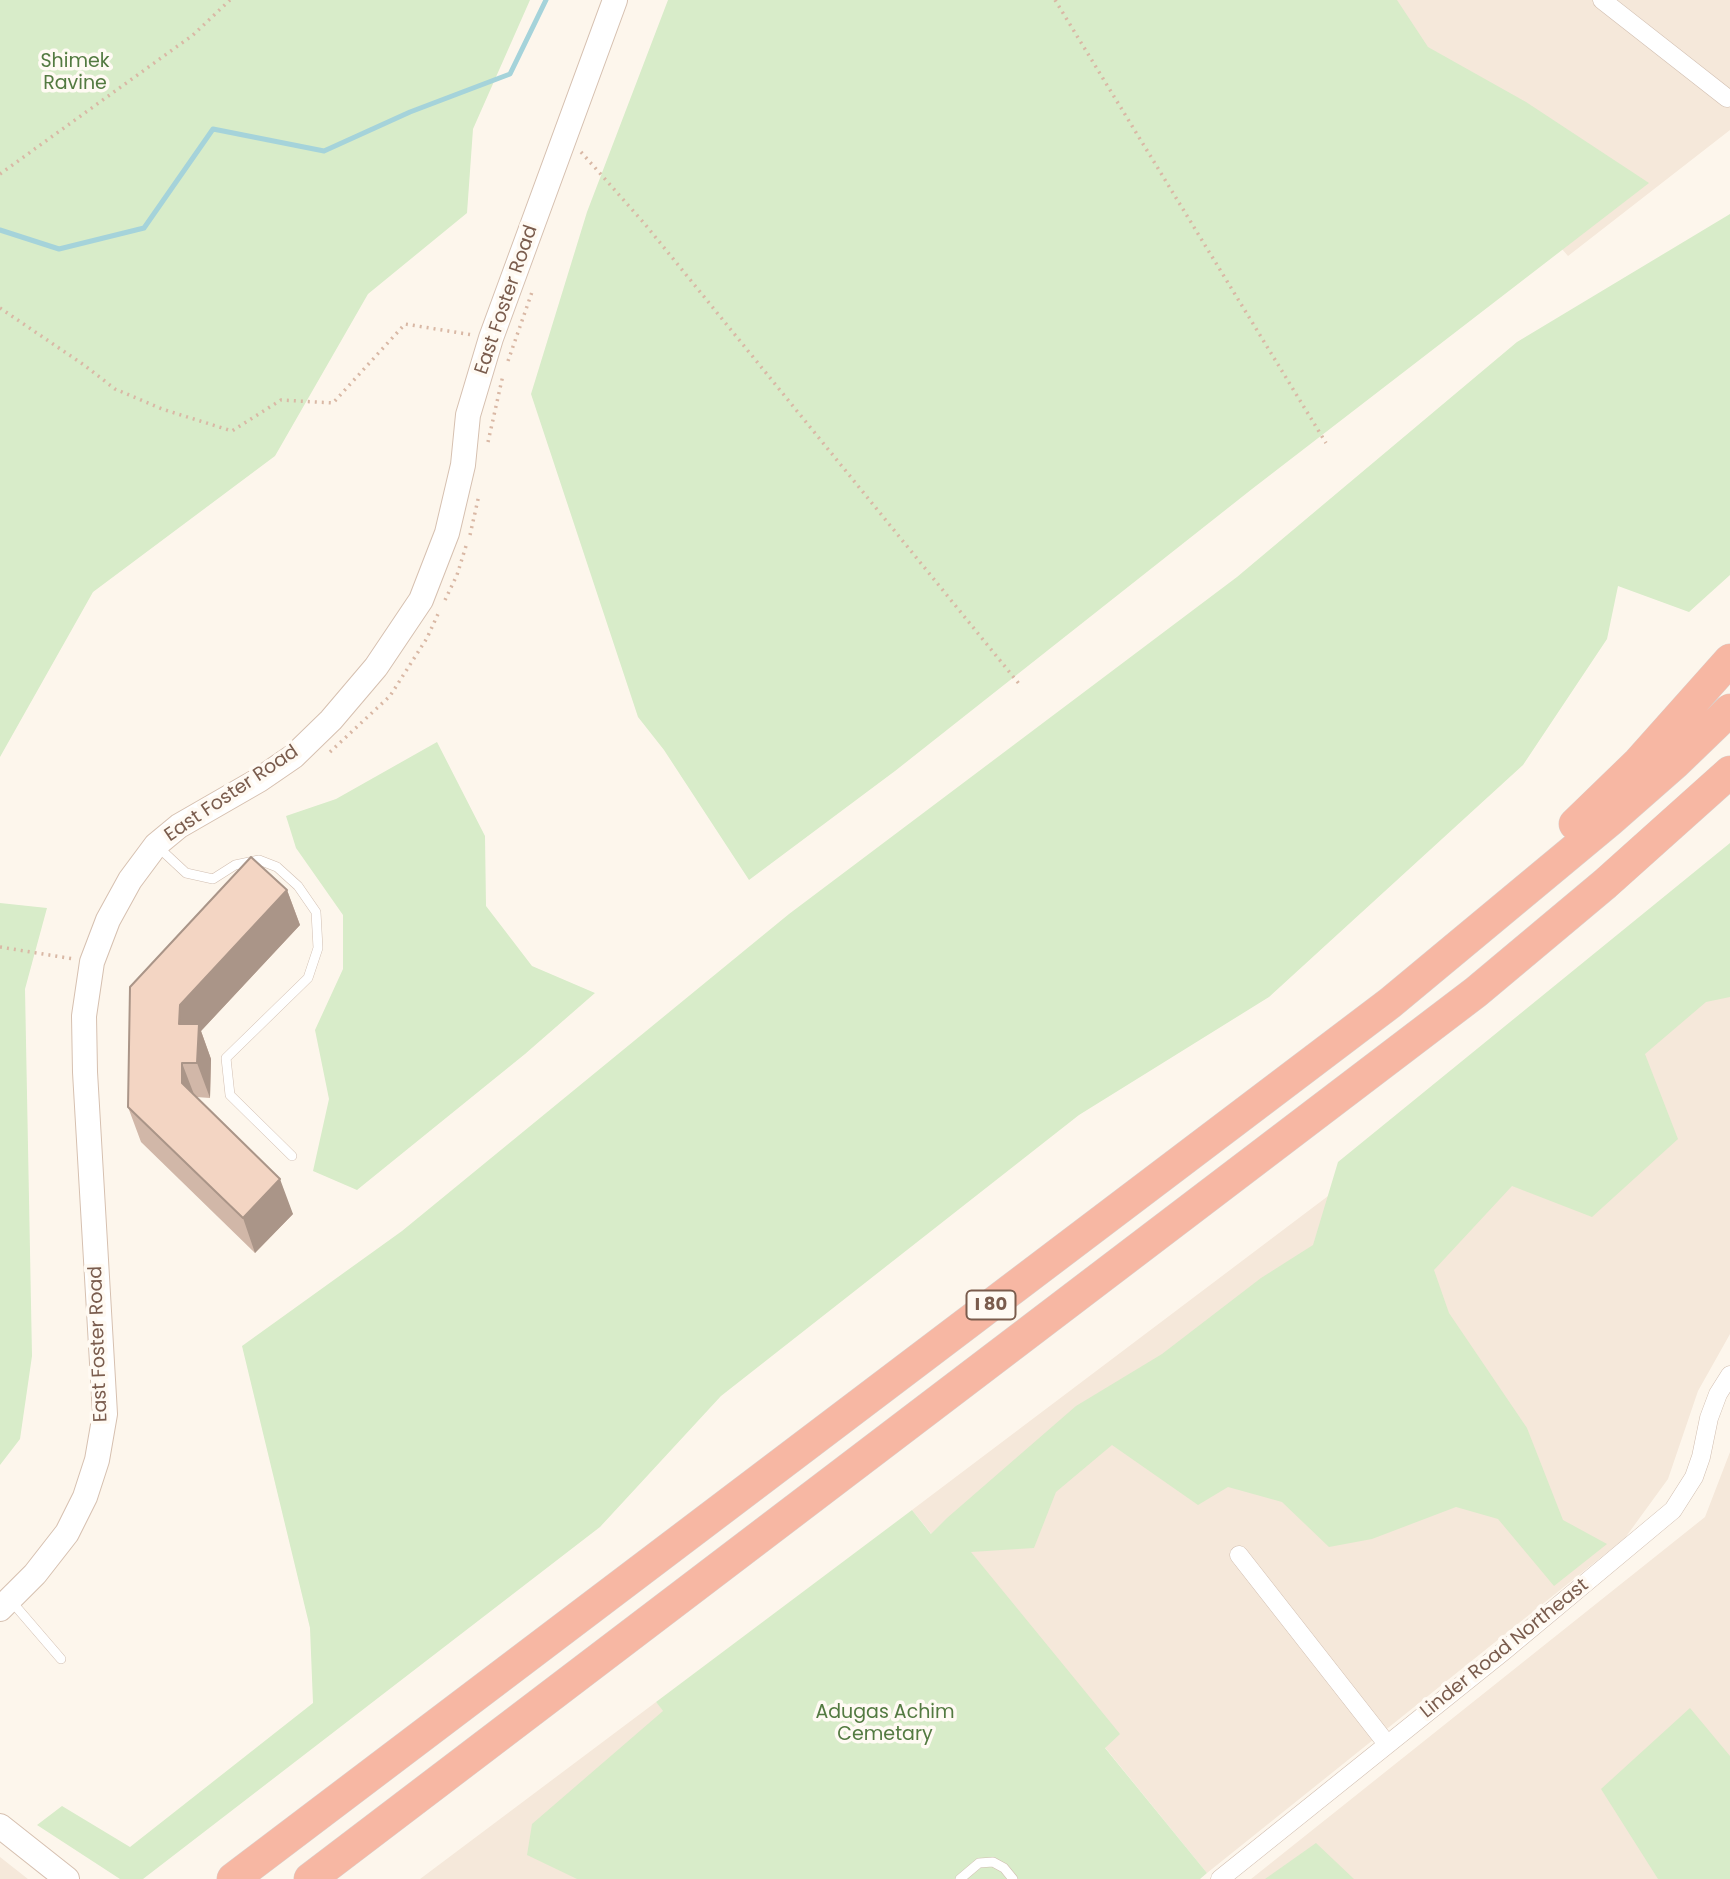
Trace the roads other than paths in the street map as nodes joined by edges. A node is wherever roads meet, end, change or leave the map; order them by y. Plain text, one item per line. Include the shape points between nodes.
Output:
1 (615, 0) edge
2 (1614, 3) edge
3 (1727, 99) dead end
4 (1730, 660) edge
5 (1730, 710) edge
6 (1726, 777) edge
7 (156, 845) junction
8 (1390, 1003) junction
9 (292, 1156) dead end
10 (1730, 1375) edge
11 (1239, 1555) dead end
12 (5, 1604) edge
13 (61, 1659) dead end
14 (1387, 1744) junction
15 (0, 1826) edge
16 (1222, 1878) edge
17 (67, 1879) edge
18 (233, 1879) edge
19 (310, 1879) edge
20 (960, 1879) edge
21 (1013, 1879) edge

1 - 7 street, East Foster Road via 574,143 491,338 468,415 463,465 447,533 421,600 376,667 294,756 179,826
2 - 3 street
4 - 8 highway via 1639,762
5 - 8 highway, I 80 via 1609,821
6 - 19 highway, I 80 via 1476,992
7 - 9 lane via 186,873 213,878 235,865 260,860 298,886 316,912 318,948 308,978 226,1058 230,1094
7 - 12 street, East Foster Road via 113,910 92,962 84,1016 105,1414 97,1460 67,1532
8 - 18 highway, I 80
10 - 14 street, Linder Road Northeast via 1709,1418 1694,1477 1672,1510
11 - 14 street
12 - 13 lane
14 - 16 street, Linder Road Northeast
15 - 17 street
20 - 21 lane via 979,1863 993,1862

